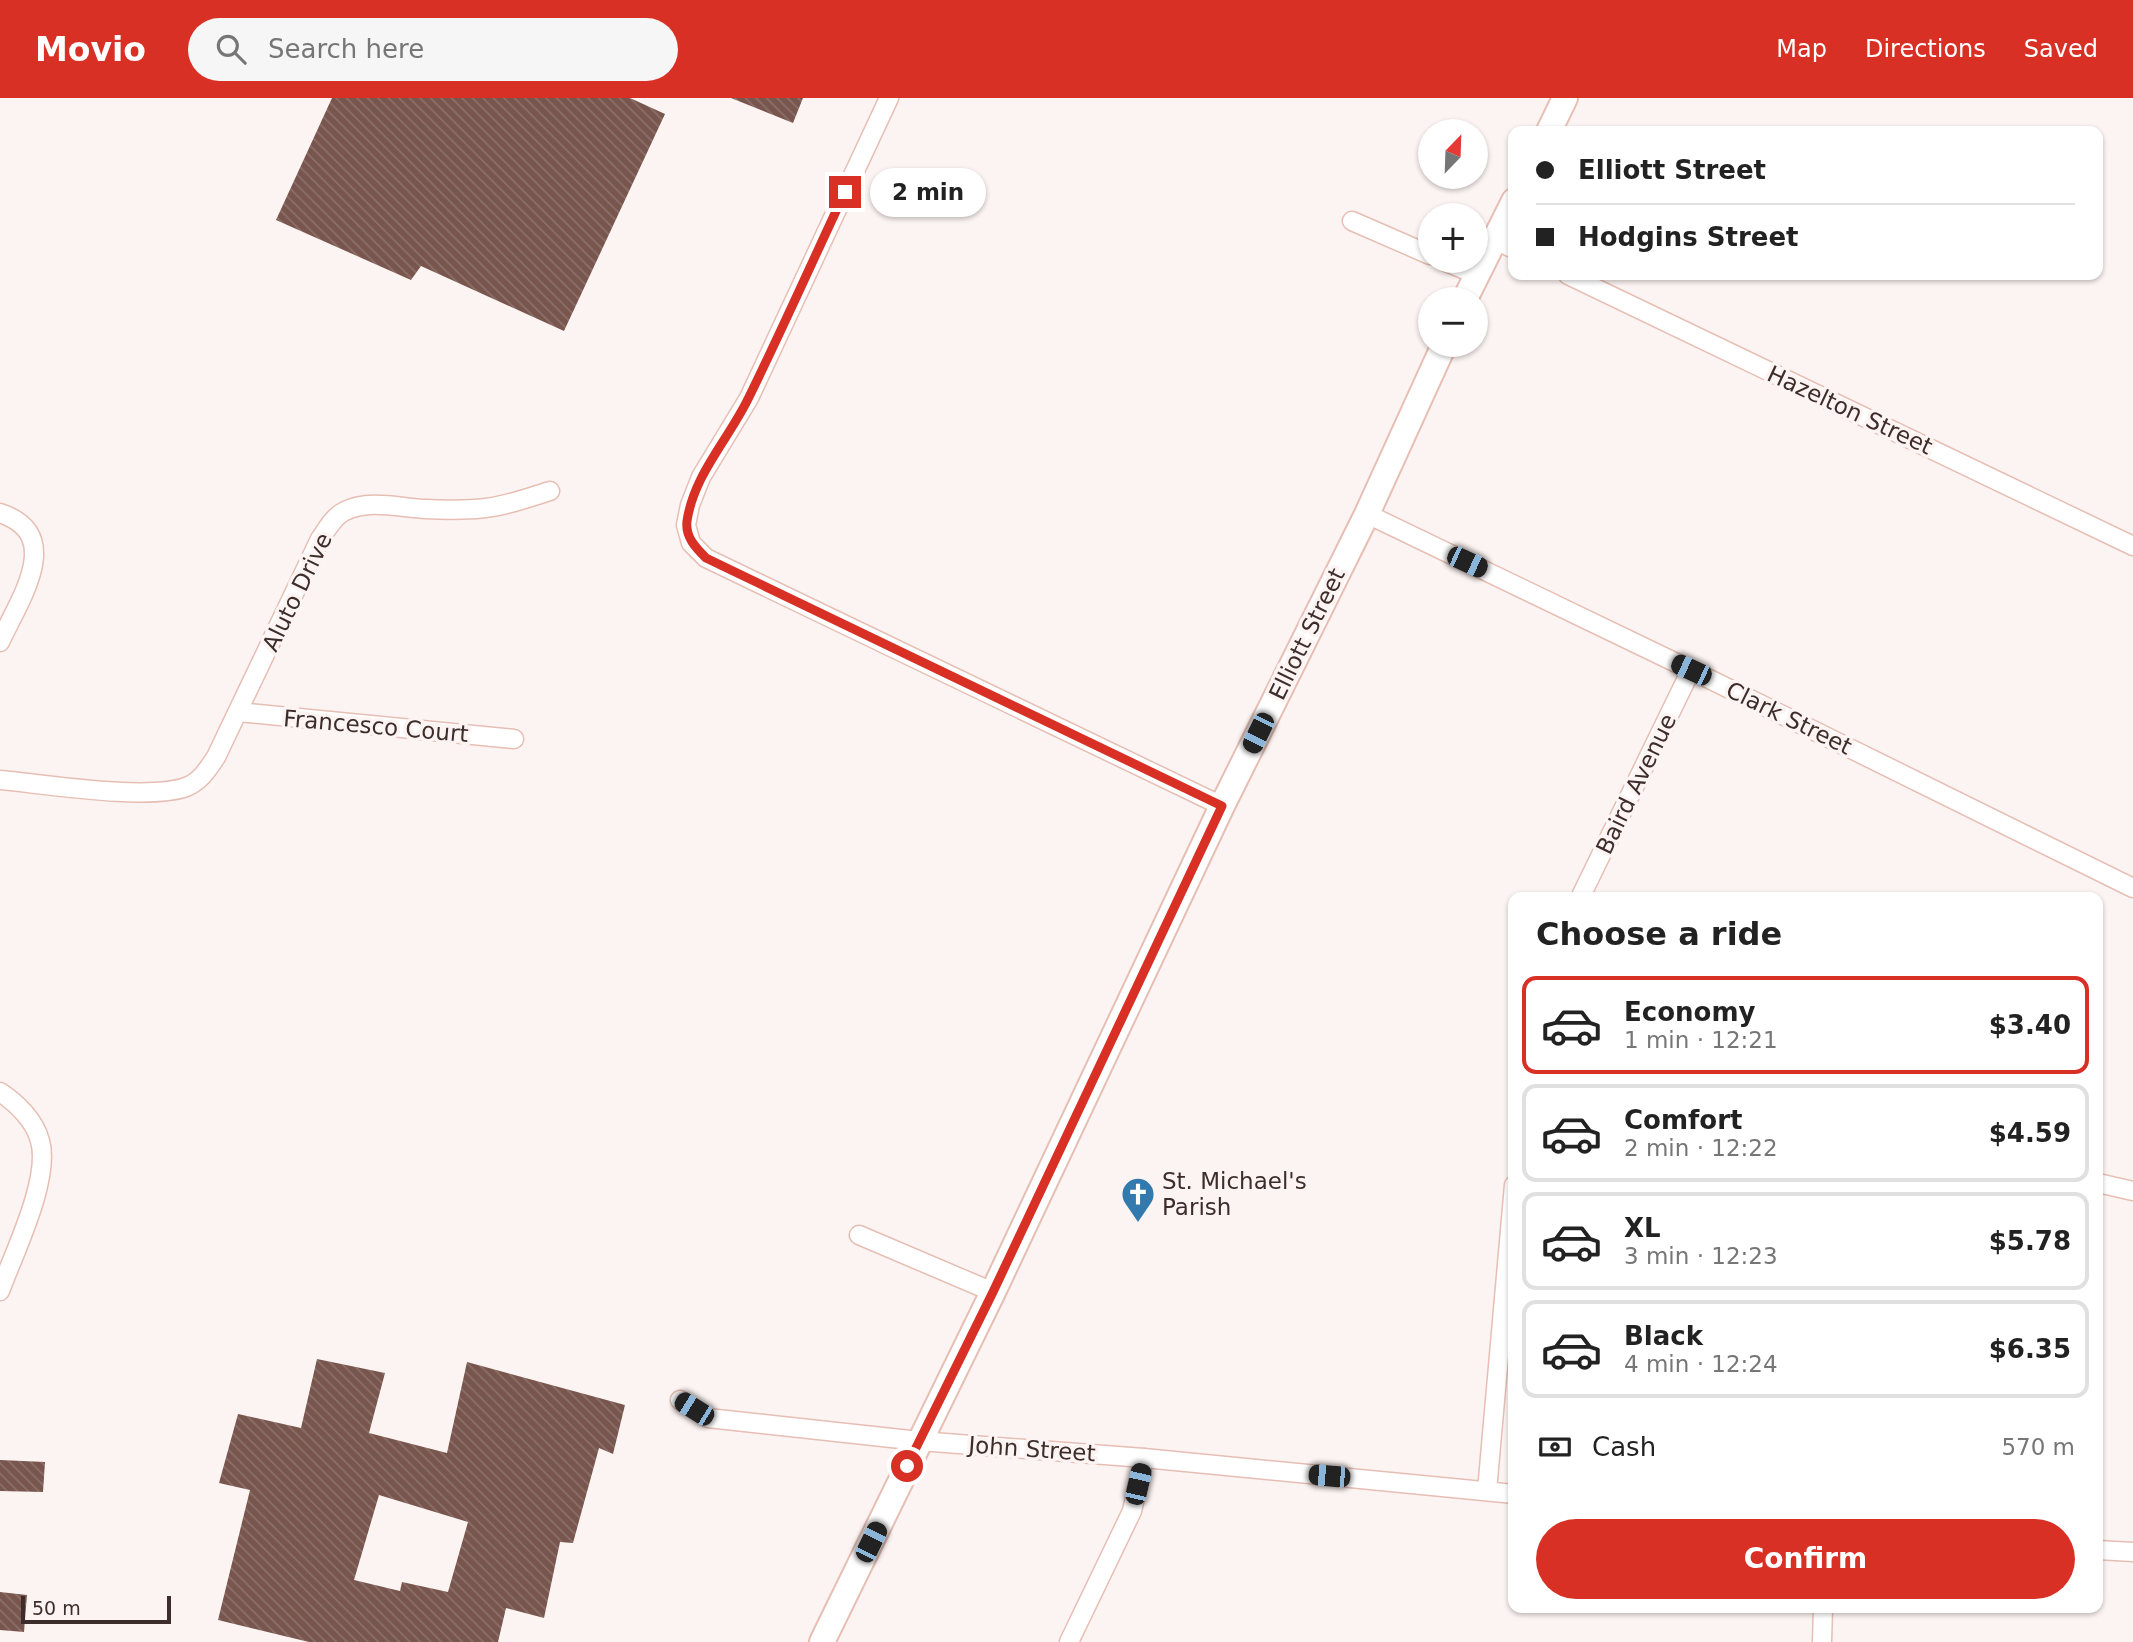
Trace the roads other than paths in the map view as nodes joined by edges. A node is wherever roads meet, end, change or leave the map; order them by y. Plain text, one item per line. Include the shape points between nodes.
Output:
1 (889, 98) edge
2 (1565, 98) edge
3 (1551, 126) edge
4 (1352, 221) dead end
5 (1508, 227) edge
6 (1504, 244) edge
7 (1418, 250) edge
8 (1472, 273) edge
9 (1477, 275) junction
10 (1577, 280) edge
11 (1471, 287) edge
12 (1439, 357) edge
13 (550, 491) dead end
14 (0, 513) edge
15 (1367, 514) junction
16 (2133, 546) edge
17 (0, 642) edge
18 (1691, 670) junction
19 (239, 712) junction
20 (514, 739) dead end
21 (0, 780) edge
22 (1222, 806) junction
23 (2133, 888) edge
24 (1583, 892) edge
25 (0, 1092) edge
26 (2103, 1184) edge
27 (2133, 1191) edge
28 (859, 1235) dead end
29 (1508, 1256) edge
30 (1, 1287) edge
31 (993, 1292) junction
32 (680, 1400) dead end
33 (919, 1441) junction
34 (1144, 1458) junction
35 (1488, 1491) junction
36 (1508, 1493) edge
37 (2103, 1549) edge
38 (2133, 1552) edge
39 (1824, 1613) edge
40 (822, 1642) edge
41 (1069, 1642) edge
42 (1822, 1642) edge

1 - 22 street via 749,398 701,477 686,525 691,543 706,558
2 - 3 street
4 - 7 street
5 - 6 street
6 - 9 street
8 - 9 street
9 - 11 street
10 - 16 street, Hazelton Street
12 - 15 street, Elliott Street
13 - 19 street, Aluto Drive via 476,509 380,505 344,511 320,539
14 - 17 street via 25,526 35,542 35,561
15 - 18 street, Clark Street
15 - 22 street, Elliott Street
18 - 23 street, Clark Street
18 - 24 street, Baird Avenue
19 - 20 street, Francesco Court
19 - 21 street, Aluto Drive via 206,772 184,788 150,792
22 - 31 street, Elliott Street
25 - 30 street via 27,1115 41,1142 41,1171 29,1221
26 - 27 street
28 - 31 street
29 - 35 street
31 - 33 street, Elliott Street
32 - 33 street, John Street via 708,1418
33 - 34 street, John Street
33 - 40 street, Elliott Street
34 - 35 street, John Street
34 - 41 street via 1132,1511
35 - 36 street, John Street
37 - 38 street
39 - 42 street

